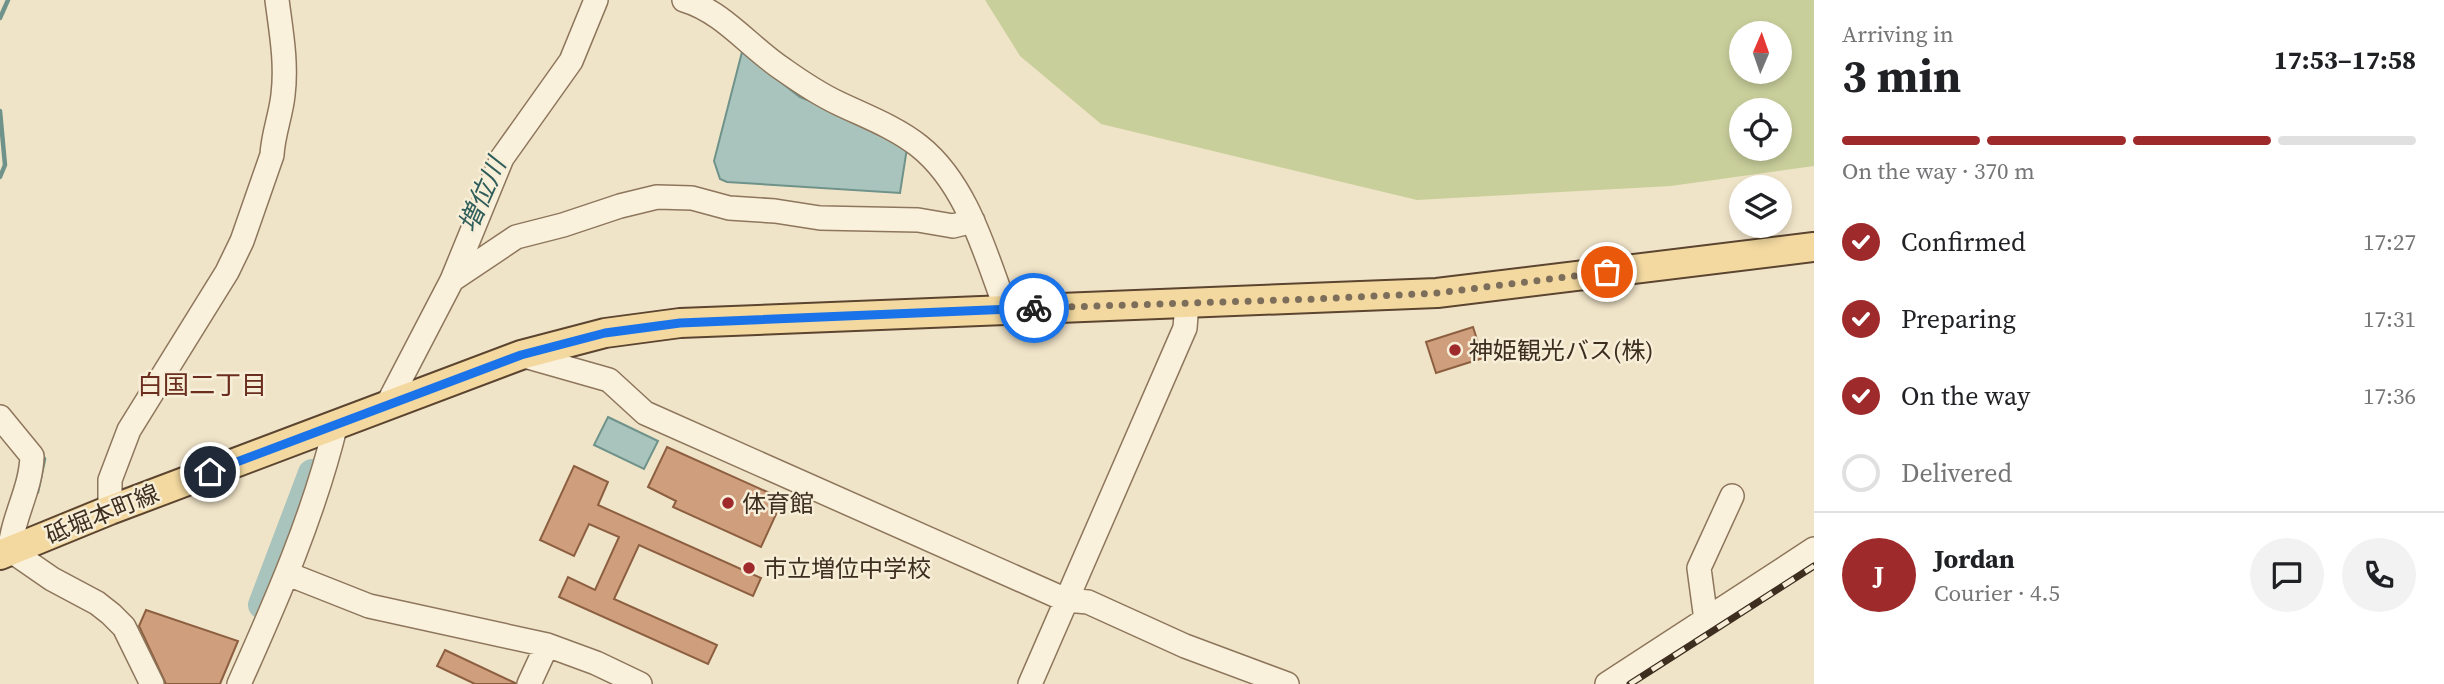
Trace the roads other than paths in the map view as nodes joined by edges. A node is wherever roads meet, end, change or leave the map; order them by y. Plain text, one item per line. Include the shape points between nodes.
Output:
1 (277, 0) edge
2 (596, 0) edge
3 (684, 0) edge
4 (973, 221) junction
5 (1814, 247) edge
6 (452, 281) junction
7 (1187, 303) junction
8 (1006, 309) junction
9 (521, 355) junction
10 (387, 405) junction
11 (0, 417) edge
12 (336, 424) junction
13 (1732, 496) dead end
14 (110, 510) junction
15 (1814, 549) edge
16 (5, 553) edge
17 (288, 574) junction
18 (1066, 600) junction
19 (1706, 620) junction
20 (547, 645) junction
21 (152, 684) edge
22 (239, 684) edge
23 (529, 684) edge
24 (640, 684) edge
25 (1030, 684) edge
26 (1287, 684) edge
27 (1607, 684) edge

1 - 14 street via 283,95 272,155 227,272 130,430 110,480
2 - 6 street via 571,61 502,158
3 - 4 street via 717,15 810,88 919,146 943,172
4 - 6 street via 953,226 918,220 820,218 657,197 516,237
4 - 8 street
5 - 7 main road, 砥堀本町線 via 1437,293
6 - 10 street
7 - 8 main road, 砥堀本町線
7 - 18 street via 1185,328
8 - 9 main road, 砥堀本町線 via 641,326
9 - 10 main road, 砥堀本町線
9 - 18 street via 609,380 645,412
10 - 12 main road, 砥堀本町線
11 - 16 street via 32,456 28,488
12 - 14 main road, 砥堀本町線
12 - 17 street
13 - 19 street via 1699,568
14 - 16 main road, 砥堀本町線
15 - 19 street
16 - 21 street via 111,614 124,627
17 - 20 street via 369,606
17 - 22 street
18 - 25 street
18 - 26 street via 1088,602 1185,646
19 - 27 street
20 - 23 street
20 - 24 street

